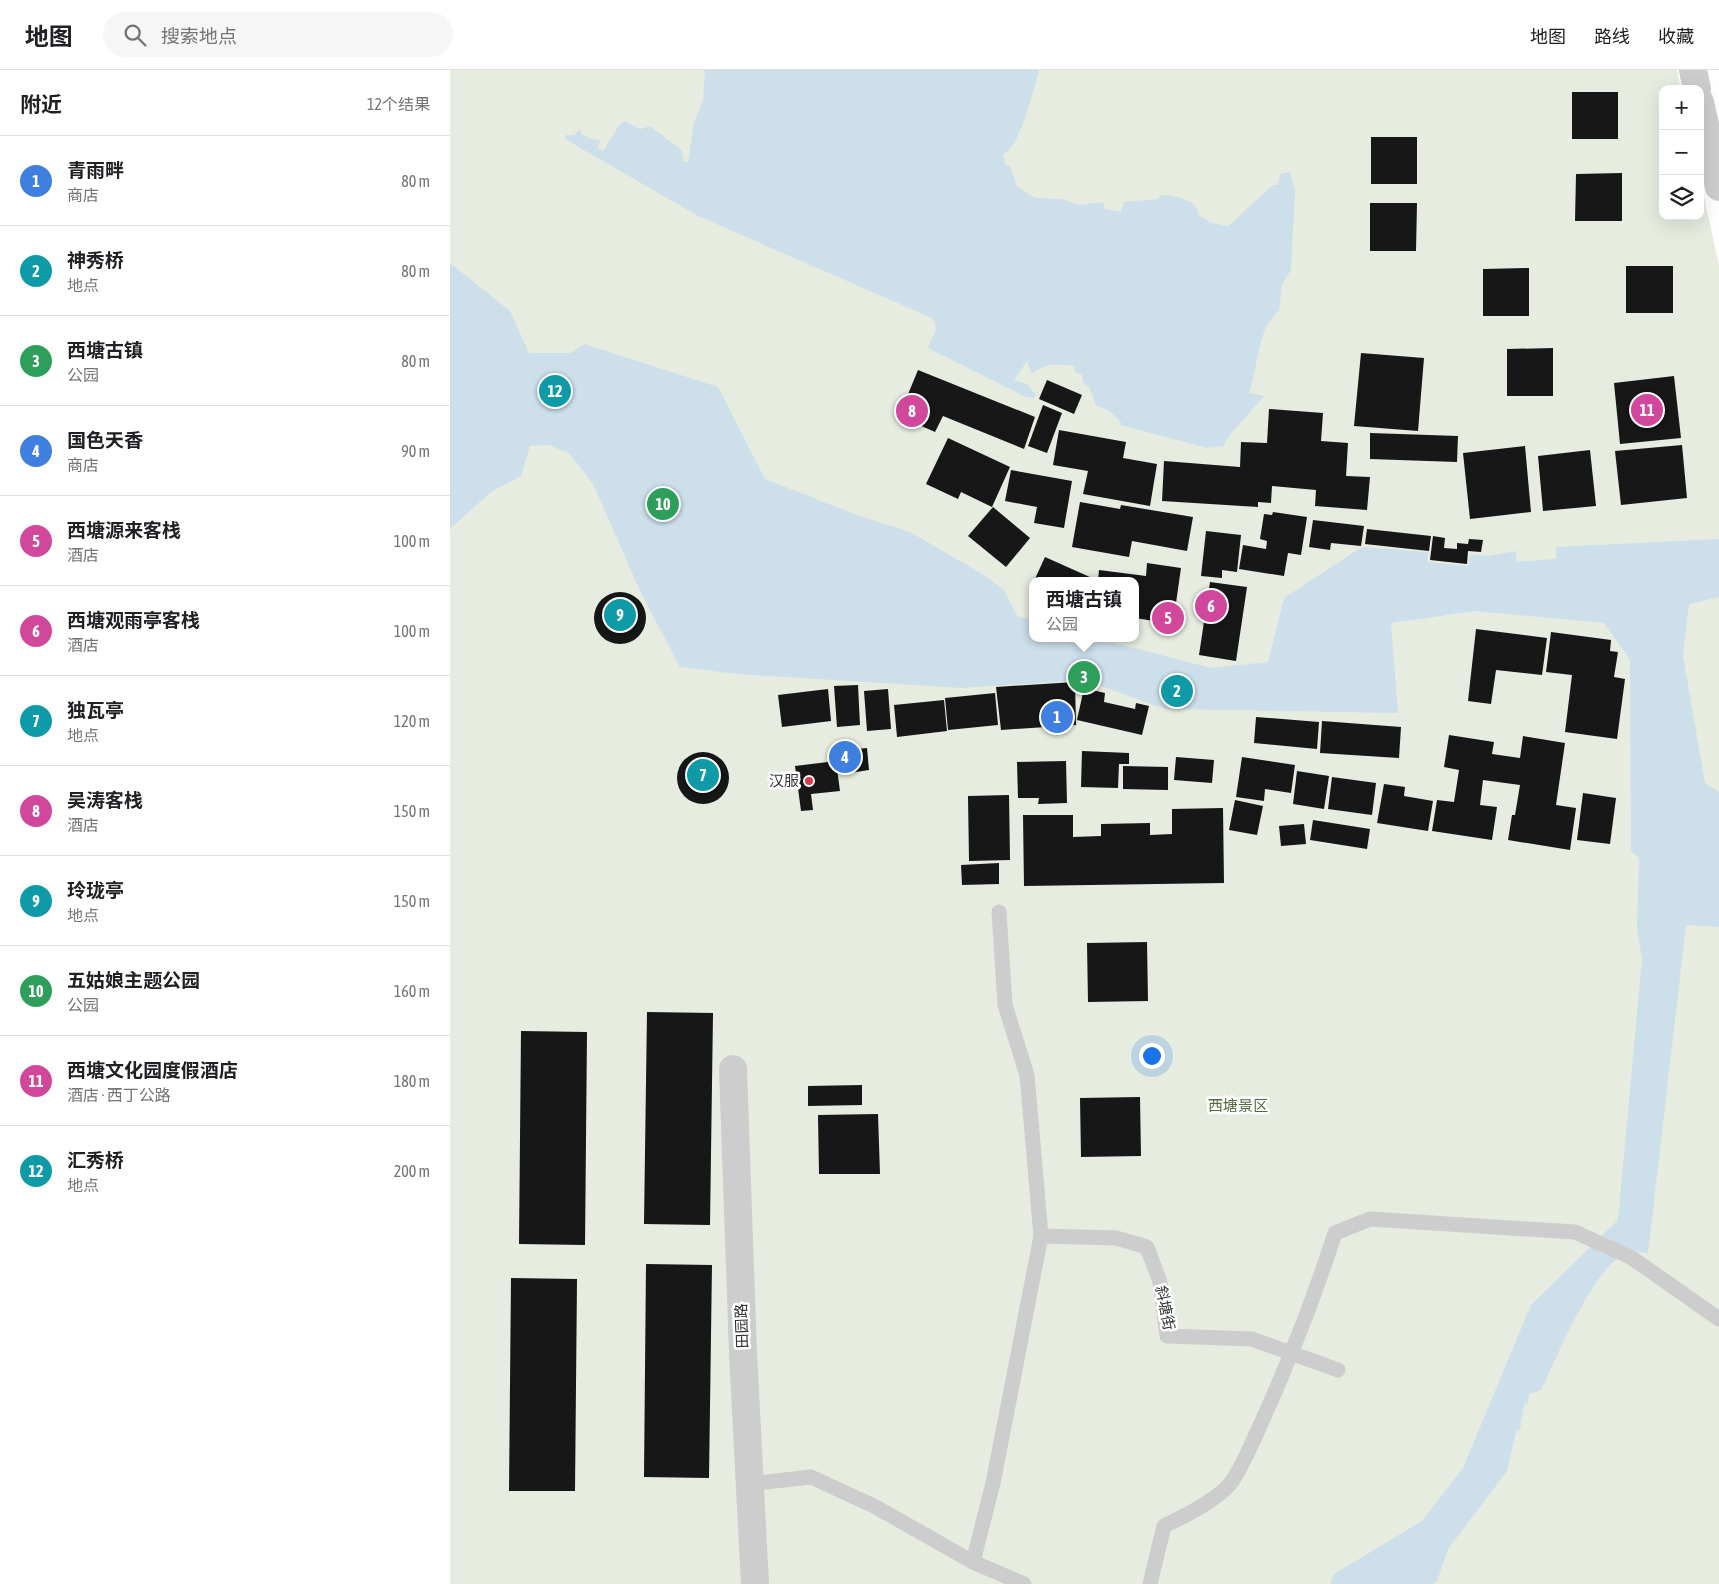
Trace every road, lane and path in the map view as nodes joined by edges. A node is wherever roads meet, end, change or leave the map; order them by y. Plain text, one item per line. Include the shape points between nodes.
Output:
1 (1693, 70) edge
2 (1696, 85) edge
3 (1704, 120) edge
4 (1719, 187) edge
5 (999, 912) dead end
6 (734, 1069) dead end
7 (1041, 1236) junction
8 (1719, 1319) edge
9 (1292, 1352) junction
10 (1338, 1370) dead end
11 (749, 1484) junction
12 (973, 1562) junction
13 (755, 1584) edge
14 (1024, 1584) edge
15 (1150, 1584) edge

1 - 2 street
3 - 4 street
5 - 7 lane via 1005,1005 1027,1074
6 - 11 street, 田园路
7 - 9 lane, 斜塘街 via 1116,1238 1148,1247 1160,1282 1167,1336 1252,1339
7 - 12 lane via 993,1483
8 - 9 lane via 1632,1258 1575,1232 1370,1219 1335,1232
9 - 10 lane, 斜塘街
9 - 15 lane via 1229,1485 1193,1512 1164,1526
11 - 12 lane via 811,1477 874,1506
11 - 13 street, 田园路
12 - 14 lane

